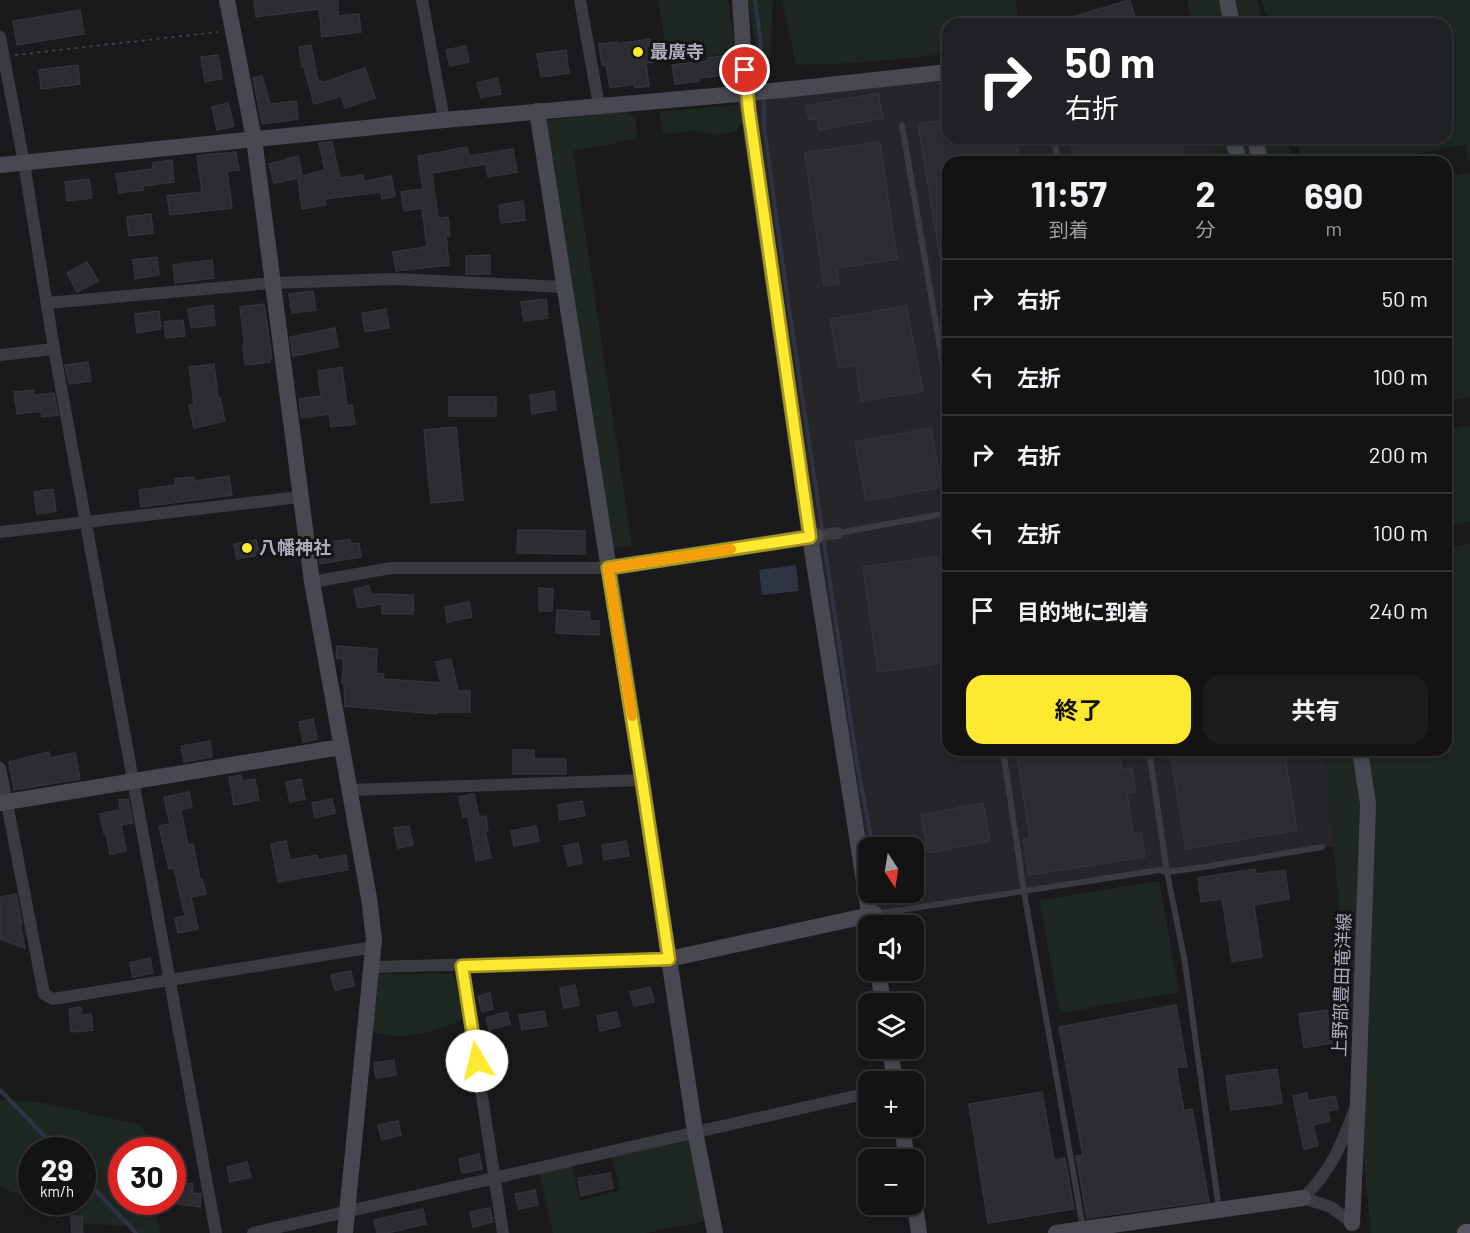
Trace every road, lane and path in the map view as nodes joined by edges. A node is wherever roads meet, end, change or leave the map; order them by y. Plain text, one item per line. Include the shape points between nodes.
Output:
1 (227, 0) edge
2 (422, 0) edge
3 (580, 0) edge
4 (740, 0) edge
5 (1227, 0) edge
6 (1231, 18) edge
7 (233, 30) junction
8 (0, 37) edge
9 (4, 56) junction
10 (942, 73) edge
11 (750, 93) junction
12 (599, 106) junction
13 (537, 111) junction
14 (444, 120) junction
15 (902, 125) dead end
16 (254, 139) junction
17 (24, 162) junction
18 (0, 165) edge
19 (272, 282) junction
20 (564, 287) junction
21 (47, 303) junction
22 (54, 349) junction
23 (0, 355) edge
24 (942, 360) edge
25 (300, 497) junction
26 (942, 514) edge
27 (86, 522) junction
28 (0, 531) edge
29 (838, 533) joint
30 (813, 536) junction
31 (608, 568) junction
32 (312, 582) junction
33 (341, 747) junction
34 (1004, 756) edge
35 (1150, 756) edge
36 (1361, 756) edge
37 (0, 768) edge
38 (133, 780) junction
39 (642, 780) junction
40 (349, 790) junction
41 (3, 803) edge
42 (1322, 847) dead end
43 (1167, 872) junction
44 (1024, 892) junction
45 (872, 915) edge
46 (890, 915) edge
47 (858, 921) edge
48 (373, 947) junction
49 (669, 959) junction
50 (462, 966) junction
51 (371, 967) junction
52 (170, 980) junction
53 (858, 1095) edge
54 (1358, 1098) junction
55 (695, 1131) junction
56 (496, 1178) junction
57 (1303, 1198) junction
58 (1219, 1209) junction
59 (346, 1212) junction
60 (916, 1215) edge
61 (1352, 1222) joint
62 (1083, 1228) junction
63 (216, 1233) edge
64 (253, 1233) edge
65 (345, 1233) edge
66 (503, 1233) edge
67 (714, 1233) edge
68 (919, 1233) edge
69 (1056, 1233) edge

1 - 7 street
2 - 14 street
3 - 12 street
4 - 11 street
5 - 6 street
7 - 9 path
7 - 16 street
8 - 9 street
9 - 17 street
10 - 11 street
11 - 12 street
11 - 30 street
12 - 13 street
13 - 14 street
13 - 20 street
14 - 16 street
15 - 24 lane
16 - 17 street
16 - 19 street
17 - 18 street
17 - 21 street
19 - 20 street via 395,279
19 - 21 street
19 - 25 street
20 - 31 street
21 - 22 street
22 - 23 street
22 - 27 street
25 - 27 street
25 - 32 street
26 - 29 lane
27 - 28 street
27 - 38 street
29 - 30 street
30 - 31 street
30 - 45 street
31 - 32 street via 391,568
31 - 39 street
32 - 33 street
33 - 38 street
33 - 40 street
34 - 44 lane
35 - 43 lane
36 - 54 street, 上野部豊田竜洋線 via 1368,804
37 - 41 street
38 - 41 street
38 - 52 street
39 - 40 street
39 - 49 street
40 - 48 street via 369,898
41 - 52 street via 44,993 53,999
42 - 43 lane
43 - 44 lane
43 - 58 lane via 1185,963
44 - 46 lane
44 - 62 lane
47 - 49 street
48 - 51 street
48 - 52 street
49 - 50 street
49 - 55 street
50 - 51 street
50 - 56 street
51 - 59 street
52 - 63 street
53 - 55 street
54 - 57 street via 1340,1150 1318,1184
54 - 61 street, 上野部豊田竜洋線
55 - 56 street
55 - 67 street
56 - 59 street
56 - 66 street
57 - 58 street
57 - 61 street via 1331,1207
58 - 62 street
59 - 64 street
59 - 65 street
60 - 68 street
62 - 69 street

